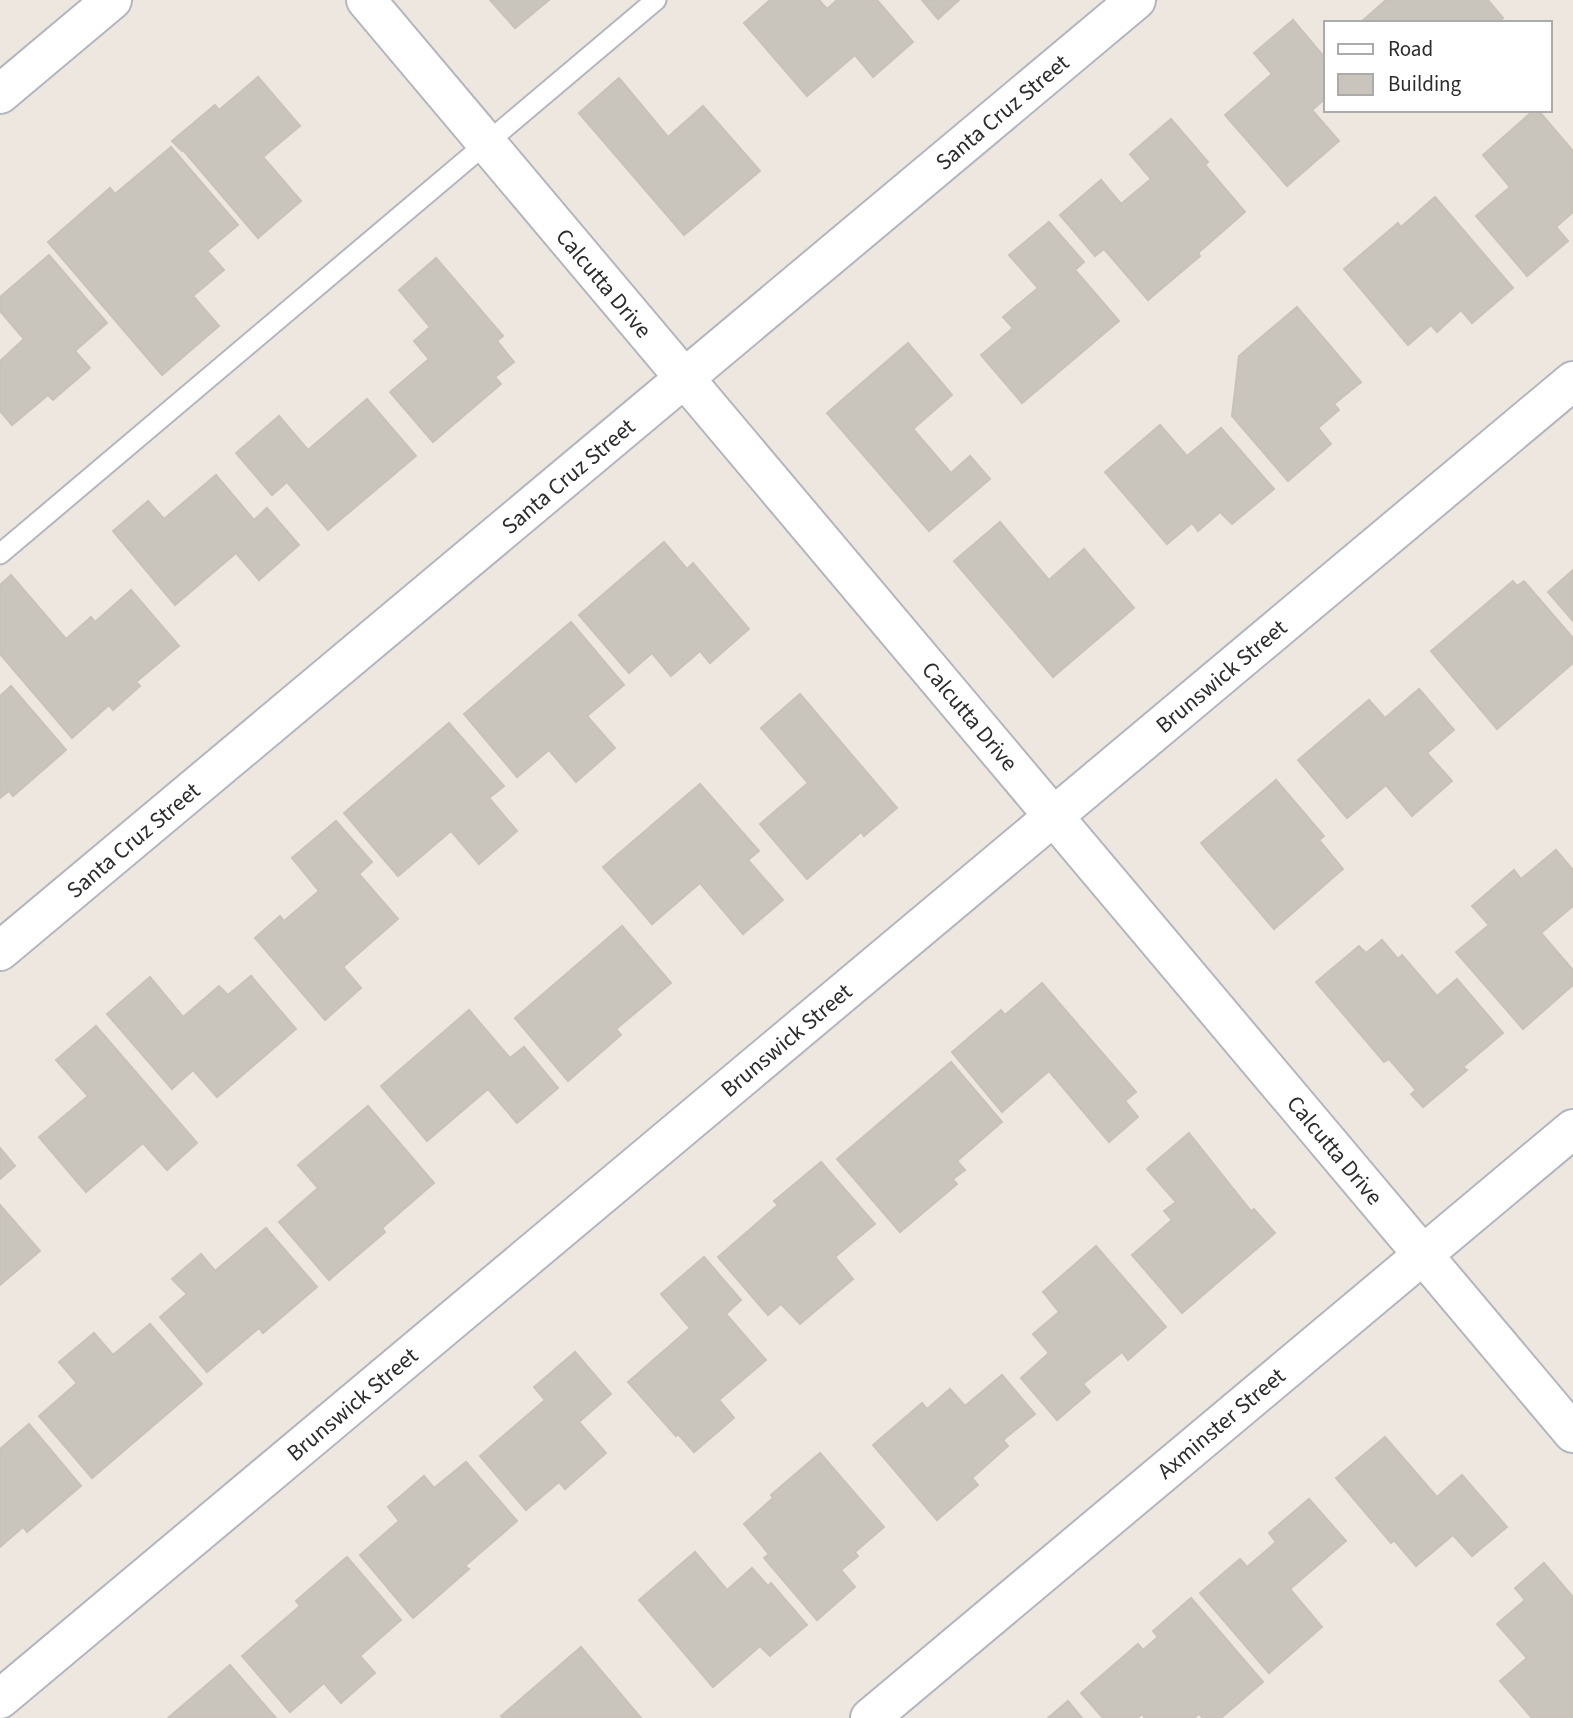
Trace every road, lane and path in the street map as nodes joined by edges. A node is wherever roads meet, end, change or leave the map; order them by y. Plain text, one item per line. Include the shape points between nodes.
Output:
1 (112, 0) edge
2 (366, 0) edge
3 (656, 0) edge
4 (1136, 0) edge
5 (0, 94) edge
6 (486, 143) junction
7 (684, 378) junction
8 (1573, 381) edge
9 (0, 554) edge
10 (1054, 816) junction
11 (0, 951) edge
12 (1573, 1129) edge
13 (1423, 1255) junction
14 (1573, 1433) edge
15 (0, 1699) edge
16 (870, 1718) edge

1 - 5 street
2 - 6 street, Calcutta Drive
3 - 6 lane
4 - 7 street, Santa Cruz Street
6 - 7 street, Calcutta Drive
6 - 9 lane
7 - 10 street, Calcutta Drive
7 - 11 street, Santa Cruz Street
8 - 10 street, Brunswick Street
10 - 13 street, Calcutta Drive
10 - 15 street, Brunswick Street
12 - 13 street, Axminster Street
13 - 14 street, Calcutta Drive
13 - 16 street, Axminster Street

